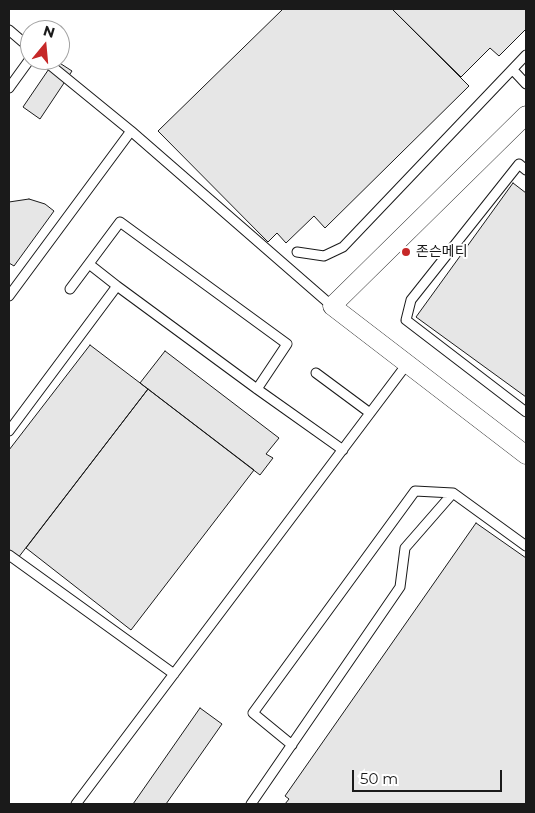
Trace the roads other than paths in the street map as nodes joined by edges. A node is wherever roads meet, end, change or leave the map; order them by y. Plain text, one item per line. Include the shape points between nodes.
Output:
1 (9, 30) edge
2 (20, 39) edge
3 (526, 55) edge
4 (22, 70) edge
5 (56, 70) edge
6 (513, 70) junction
7 (526, 84) edge
8 (9, 88) edge
9 (526, 114) edge
10 (131, 132) junction
11 (526, 170) edge
12 (297, 252) dead end
13 (89, 264) junction
14 (117, 286) junction
15 (70, 289) dead end
16 (9, 296) edge
17 (332, 306) junction
18 (407, 364) junction
19 (316, 373) dead end
20 (257, 389) junction
21 (526, 412) edge
22 (370, 413) junction
23 (9, 431) edge
24 (343, 450) junction
25 (526, 455) edge
26 (453, 493) junction
27 (526, 546) edge
28 (9, 555) edge
29 (174, 674) junction
30 (292, 745) junction
31 (76, 804) edge
32 (251, 804) edge

1 - 2 lane
3 - 6 lane
4 - 8 lane
5 - 10 lane
6 - 7 lane
6 - 12 lane via 343,247 324,256
9 - 17 street
10 - 16 lane
10 - 17 lane
11 - 21 lane via 519,164 411,300 406,320
13 - 14 lane
13 - 15 lane
13 - 20 lane via 120,222 288,344
14 - 20 lane
14 - 23 lane
17 - 18 street
18 - 22 lane
18 - 25 street
19 - 22 lane
20 - 24 lane
22 - 24 lane
24 - 29 lane
26 - 27 lane
26 - 30 lane via 405,548 400,587
26 - 30 lane via 415,491 253,713
28 - 29 lane
29 - 31 lane
30 - 32 lane

